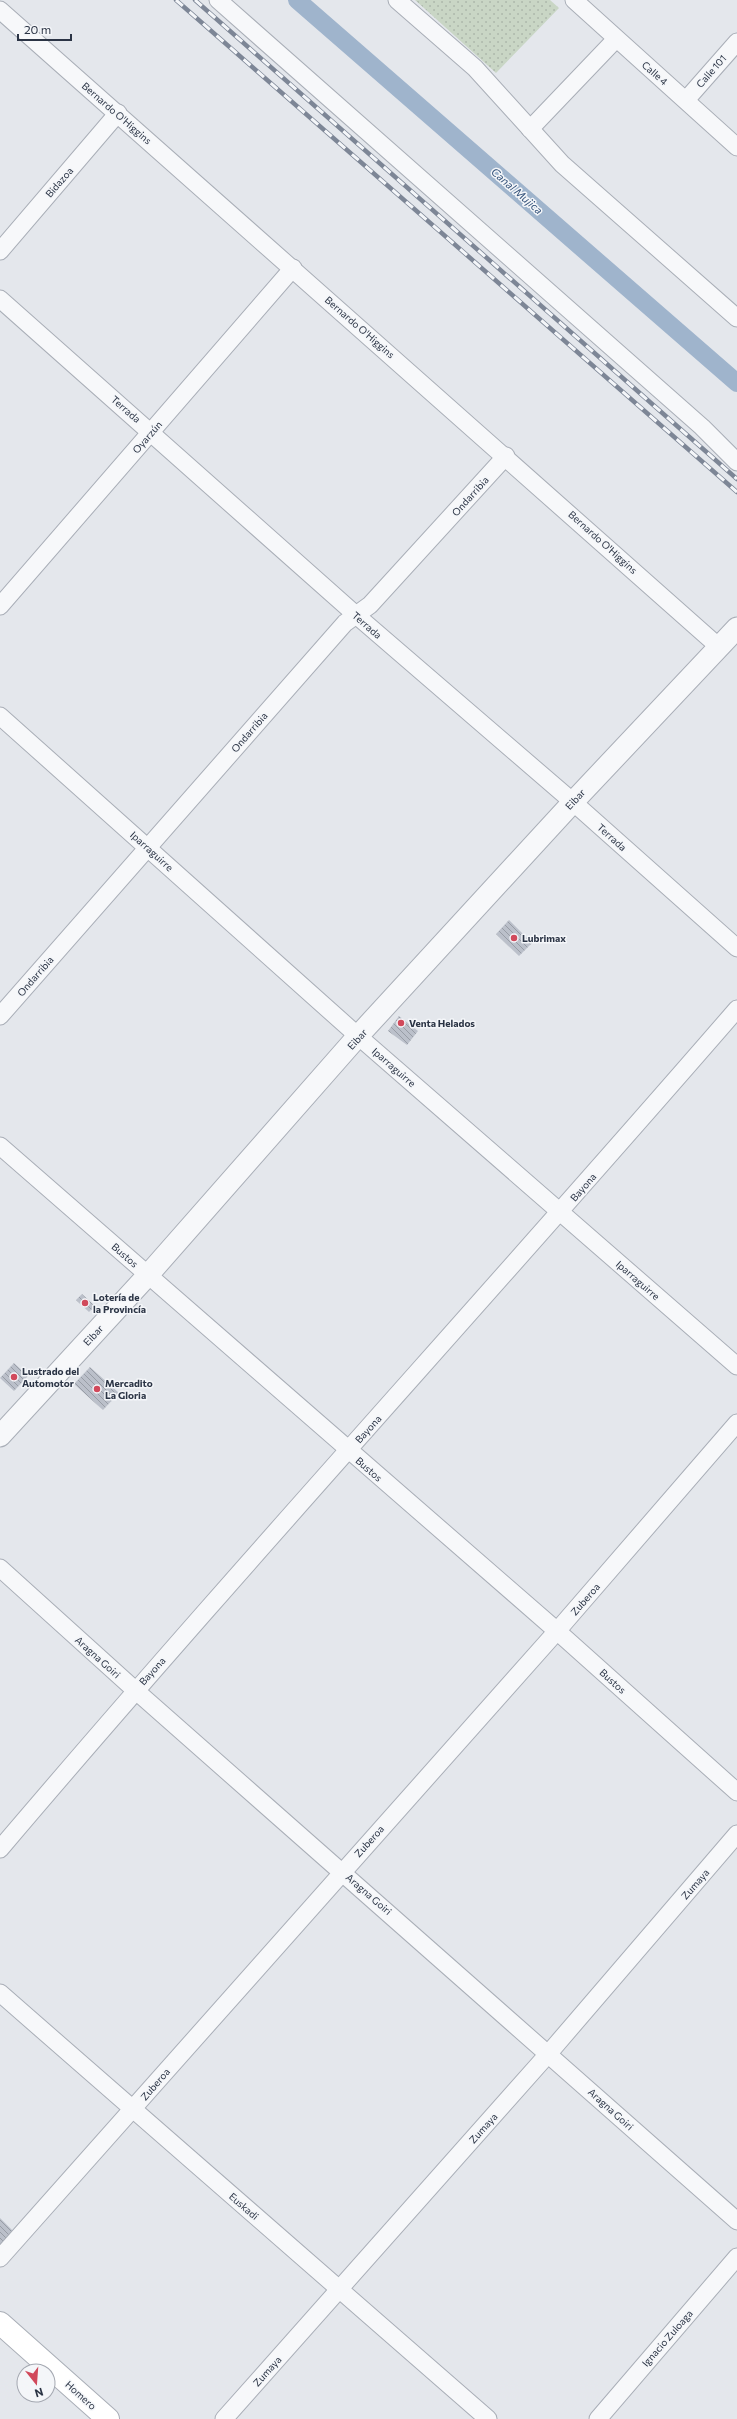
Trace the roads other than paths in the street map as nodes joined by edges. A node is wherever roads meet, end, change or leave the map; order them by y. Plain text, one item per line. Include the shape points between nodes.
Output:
1 (218, 0) edge
2 (397, 0) edge
3 (574, 0) edge
4 (0, 10) edge
5 (616, 39) junction
6 (737, 42) edge
7 (686, 100) junction
8 (118, 113) junction
9 (530, 129) junction
10 (737, 147) edge
11 (0, 251) edge
12 (293, 268) junction
13 (0, 299) edge
14 (737, 318) edge
15 (152, 432) junction
16 (506, 456) junction
17 (737, 462) edge
18 (0, 606) edge
19 (356, 615) junction
20 (737, 628) edge
21 (719, 646) junction
22 (0, 716) edge
23 (573, 802) junction
24 (148, 847) junction
25 (737, 948) edge
26 (737, 1009) edge
27 (0, 1016) edge
28 (358, 1036) junction
29 (0, 1146) edge
30 (560, 1213) junction
31 (148, 1275) junction
32 (737, 1366) edge
33 (737, 1423) edge
34 (0, 1436) edge
35 (348, 1451) junction
36 (0, 1568) edge
37 (557, 1631) junction
38 (135, 1690) junction
39 (737, 1792) edge
40 (737, 1834) edge
41 (0, 1849) edge
42 (343, 1871) junction
43 (0, 1993) edge
44 (549, 2053) junction
45 (133, 2108) junction
46 (737, 2220) edge
47 (737, 2257) edge
48 (0, 2258) edge
49 (340, 2290) junction
50 (0, 2323) edge
51 (108, 2419) edge
52 (224, 2419) edge
53 (488, 2419) edge
54 (598, 2419) edge

1 - 17 street via 702,427
2 - 9 street via 475,68
3 - 5 street, Calle 4
4 - 8 street, Bernardo O'Higgins
5 - 7 street, Calle 4
5 - 9 street
6 - 7 street, Calle 101
7 - 10 street, Calle 4
8 - 11 street, Bidazoa
8 - 12 street, Bernardo O'Higgins
9 - 14 street via 562,164
12 - 15 street, Oyarzún
12 - 16 street, Bernardo O'Higgins
13 - 15 street, Terrada
15 - 18 street, Oyarzún
15 - 19 street, Terrada
16 - 19 street, Ondarribia via 370,605
16 - 21 street, Bernardo O'Higgins
19 - 23 street, Terrada
19 - 24 street, Ondarribia via 345,623
20 - 21 street, Eibar
21 - 23 street, Eibar
22 - 24 street, Iparraguirre
23 - 25 street, Terrada
23 - 28 street, Eibar
24 - 27 street, Ondarribia
24 - 28 street, Iparraguirre
26 - 30 street, Bayona
28 - 30 street, Iparraguirre
28 - 31 street, Eibar
29 - 31 street, Bustos
30 - 32 street, Iparraguirre
30 - 35 street, Bayona
31 - 34 street, Eibar
31 - 35 street, Bustos
33 - 37 street, Zuberoa
35 - 37 street, Bustos
35 - 38 street, Bayona
36 - 38 street, Aragna Goiri
37 - 39 street, Bustos
37 - 42 street, Zuberoa
38 - 41 street, Bayona
38 - 42 street, Aragna Goiri
40 - 44 street, Zumaya
42 - 44 street, Aragna Goiri
42 - 45 street, Zuberoa
43 - 45 street, Euskadi
44 - 46 street, Aragna Goiri
44 - 49 street, Zumaya
45 - 48 street, Zuberoa
45 - 49 street, Euskadi
47 - 54 street, Ignacio Zuloaga
49 - 52 street, Zumaya
49 - 53 street, Euskadi
50 - 51 main road, Homero

